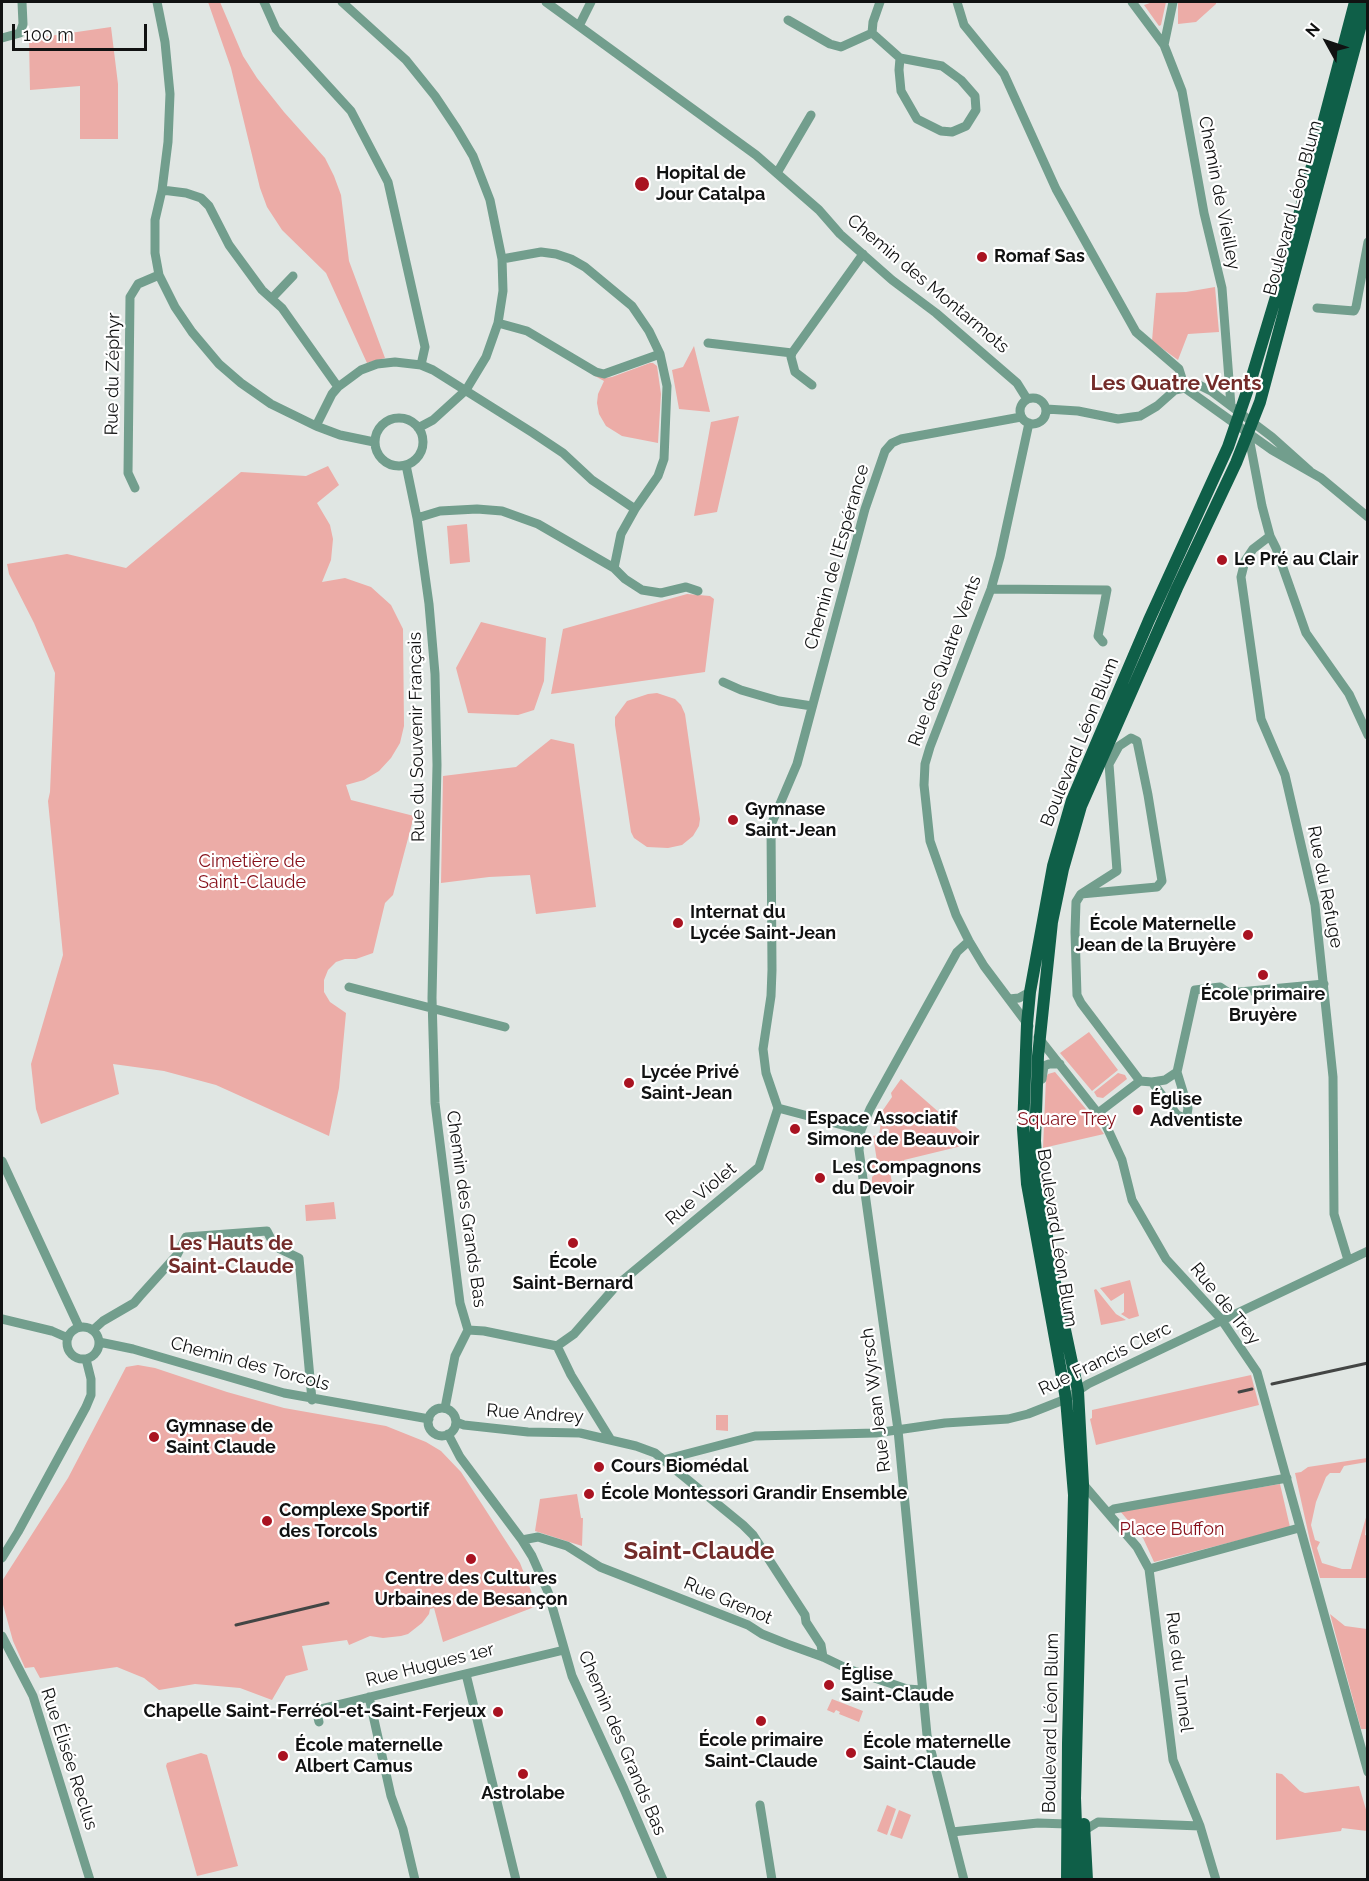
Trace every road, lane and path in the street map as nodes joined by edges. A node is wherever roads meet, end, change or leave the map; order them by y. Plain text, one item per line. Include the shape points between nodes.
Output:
1 (22, 2) edge
2 (157, 2) edge
3 (264, 2) edge
4 (342, 2) edge
5 (546, 2) edge
6 (591, 2) edge
7 (880, 2) edge
8 (957, 2) edge
9 (1132, 2) edge
10 (1173, 2) edge
11 (1355, 2) edge
12 (1367, 2) edge
13 (788, 20) dead end
14 (579, 26) junction
15 (872, 33) junction
16 (2, 38) edge
17 (1164, 45) junction
18 (900, 58) junction
19 (811, 115) dead end
20 (777, 173) junction
21 (162, 190) junction
22 (1367, 238) edge
23 (863, 254) junction
24 (502, 258) junction
25 (159, 275) junction
26 (293, 276) dead end
27 (272, 298) junction
28 (1317, 308) dead end
29 (498, 323) junction
30 (708, 343) dead end
31 (792, 353) junction
32 (660, 354) junction
33 (421, 365) junction
34 (812, 385) dead end
35 (338, 387) junction
36 (1185, 388) junction
37 (466, 390) junction
38 (1027, 399) junction
39 (1046, 409) junction
40 (1236, 414) junction
41 (1025, 420) junction
42 (316, 426) junction
43 (418, 428) junction
44 (1250, 428) junction
45 (374, 442) junction
46 (406, 465) junction
47 (135, 488) dead end
48 (635, 509) junction
49 (1368, 517) edge
50 (417, 518) junction
51 (1270, 536) junction
52 (614, 568) junction
53 (1110, 579) dead end
54 (991, 589) junction
55 (1107, 590) junction
56 (698, 591) dead end
57 (1103, 642) dead end
58 (723, 682) dead end
59 (813, 706) junction
60 (1368, 735) edge
61 (1082, 894) junction
62 (969, 941) junction
63 (1324, 984) junction
64 (349, 987) dead end
65 (1030, 992) junction
66 (1009, 999) junction
67 (432, 1010) junction
68 (1027, 1024) junction
69 (505, 1027) dead end
70 (1040, 1039) junction
71 (1059, 1064) junction
72 (1177, 1072) junction
73 (1140, 1081) junction
74 (1152, 1082) junction
75 (778, 1108) junction
76 (1098, 1113) junction
77 (861, 1130) junction
78 (1035, 1141) junction
79 (2, 1161) edge
80 (1368, 1251) edge
81 (1348, 1260) junction
82 (2, 1319) edge
83 (1221, 1319) junction
84 (79, 1327) junction
85 (93, 1330) junction
86 (468, 1330) junction
87 (68, 1338) junction
88 (99, 1342) junction
89 (558, 1346) junction
90 (86, 1359) junction
91 (1078, 1391) junction
92 (1066, 1399) junction
93 (312, 1400) junction
94 (445, 1408) junction
95 (429, 1419) junction
96 (456, 1422) junction
97 (898, 1430) junction
98 (448, 1434) junction
99 (611, 1440) junction
100 (663, 1460) junction
101 (1287, 1478) junction
102 (1083, 1484) junction
103 (1108, 1514) junction
104 (1299, 1528) junction
105 (522, 1540) junction
106 (2, 1558) edge
107 (1149, 1569) junction
108 (2, 1636) edge
109 (5, 1649) edge
110 (564, 1650) junction
111 (823, 1657) junction
112 (466, 1674) junction
113 (922, 1690) junction
114 (369, 1697) junction
115 (319, 1722) dead end
116 (1072, 1743) junction
117 (1368, 1772) edge
118 (760, 1805) dead end
119 (1067, 1824) junction
120 (1200, 1826) junction
121 (1085, 1830) junction
122 (952, 1832) junction
123 (90, 1880) edge
124 (415, 1880) edge
125 (516, 1880) edge
126 (663, 1880) edge
127 (772, 1880) edge
128 (964, 1880) edge
129 (1067, 1880) edge
130 (1078, 1880) edge
131 (1087, 1880) edge
132 (1216, 1880) edge

1 - 16 street via 20,33
2 - 21 street via 170,94
3 - 33 street via 276,29 351,111 388,182 425,347
4 - 24 street via 406,60 457,129 473,156 490,200
5 - 14 street, Chemin des Montarmots
6 - 14 street
7 - 15 street
8 - 36 street via 964,26 1004,74 1056,189 1136,332 1179,369
9 - 17 street, Chemin de Vieilley
10 - 17 street
11 - 40 main road, Boulevard Léon Blum via 1288,257
12 - 44 main road, Boulevard Léon Blum
13 - 15 street via 841,47
14 - 20 street, Chemin des Montarmots
15 - 18 street
17 - 40 street, Chemin de Vieilley via 1182,91 1222,288
18 - 18 street via 901,91 917,119 941,131 952,132 966,126 976,110 975,96 966,85 942,66
19 - 20 street
20 - 23 street, Chemin des Montarmots
21 - 25 street via 155,220
21 - 27 street via 186,193 210,206 229,245
22 - 28 street via 1354,311
23 - 31 street
23 - 38 street, Chemin des Montarmots via 1008,374
24 - 29 street via 503,291
24 - 32 street via 541,252 585,267 632,306
25 - 42 street via 175,307 219,364 271,404
25 - 47 street, Rue du Zéphyr via 138,284 130,297 128,473
26 - 27 street
27 - 35 street
29 - 32 street via 527,331 604,374
29 - 37 street via 486,357
30 - 31 street
31 - 34 street via 795,372
32 - 48 street via 668,386 664,459 658,476
33 - 35 street via 377,364
33 - 37 street
35 - 42 street
36 - 39 street via 1175,390 1140,416 1118,419
36 - 40 street
36 - 40 street via 1199,385 1211,391
37 - 43 street via 433,420
37 - 48 street via 563,453 592,480
38 - 39 street via 1039,399
38 - 41 street via 1020,409
39 - 41 street via 1038,423
40 - 44 street
40 - 65 main road, Boulevard Léon Blum via 1220,467 1072,800 1053,866
41 - 54 street, Rue des Quatre Vents
41 - 59 street, Chemin de l'Espérance via 901,439 885,451 865,509
42 - 45 street
43 - 45 street via 408,420 393,418 380,427
43 - 46 street via 422,450
44 - 49 street via 1272,438
44 - 51 street
44 - 70 main road, Boulevard Léon Blum via 1081,806 1052,922
45 - 46 street via 384,462 398,467
46 - 50 street, Rue du Souvenir Français
48 - 52 street via 621,534
50 - 52 street via 441,511 502,511 538,524
50 - 67 street, Rue du Souvenir Français via 435,674
51 - 60 street via 1306,633 1349,694
51 - 63 street, Rue du Refuge via 1253,549 1241,577 1261,719 1285,775 1315,905
52 - 56 street via 642,590 661,593 686,587
53 - 55 street
54 - 55 street
54 - 62 street, Rue des Quatre Vents via 925,764 930,841
55 - 57 street via 1098,636
58 - 59 street via 779,701
59 - 75 street, Chemin de l'Espérance via 797,764 769,832 772,970 763,1049 766,1073
61 - 61 street via 1156,887 1161,881 1137,741 1131,738 1119,746 1109,764 1117,871
61 - 73 street via 1076,902 1077,995
62 - 66 street, Rue de Trey
62 - 77 street, Rue Jean Wyrsch via 957,952
63 - 72 street via 1229,993 1220,987 1195,990
63 - 81 street, Rue du Refuge via 1333,1077 1334,1214
64 - 67 street
65 - 66 street
65 - 68 main road, Boulevard Léon Blum
66 - 68 street, Rue de Trey
67 - 69 street
67 - 86 street, Chemin des Grands Bas via 435,1103 460,1303
68 - 70 street, Rue de Trey
68 - 92 main road, Boulevard Léon Blum via 1023,1129 1027,1184
70 - 71 street, Rue de Trey
70 - 78 main road, Boulevard Léon Blum
71 - 76 street, Rue de Trey
71 - 78 street, Boulevard Léon Blum via 1048,1064 1043,1070
72 - 74 street
72 - 74 street via 1188,1107 1184,1118 1177,1115
73 - 74 street
73 - 76 street
75 - 77 street
75 - 89 street, Rue Violet via 759,1167 616,1286 574,1334
76 - 83 street, Rue de Trey via 1122,1160 1139,1214 1167,1259
77 - 97 street, Rue Jean Wyrsch via 859,1150
78 - 91 main road, Boulevard Léon Blum via 1039,1193
79 - 84 street
80 - 81 street, Rue Francis Clerc
81 - 83 street, Rue Francis Clerc
82 - 87 street
83 - 91 street, Rue Francis Clerc
83 - 101 street, Rue de Trey via 1257,1372
84 - 85 street
84 - 87 street
85 - 88 street
85 - 93 street via 141,1296 182,1249 186,1237 267,1231 280,1249 299,1258
86 - 89 street
86 - 94 street, Chemin des Grands Bas via 455,1356
87 - 90 street via 73,1355
88 - 90 street via 94,1355
88 - 93 street, Chemin des Torcols
89 - 99 street, Rue Andrey
90 - 106 street via 91,1379 86,1407
91 - 92 street, Rue Francis Clerc
91 - 102 main road, Boulevard Léon Blum
92 - 97 street, Rue Francis Clerc via 1008,1419
92 - 116 main road, Boulevard Léon Blum via 1074,1495
93 - 95 street, Chemin des Torcols
94 - 95 street via 437,1409
94 - 96 street
95 - 98 street via 436,1434
96 - 98 street
96 - 99 street, Rue Andrey via 528,1432 580,1433
97 - 100 street, Rue Francis Clerc via 755,1436
97 - 113 street, Rue Jean Wyrsch
98 - 105 street, Chemin des Grands Bas via 460,1457
99 - 100 street, Rue Andrey via 650,1450
100 - 111 street, Rue Andrey via 753,1534 805,1615
101 - 103 street via 1114,1509
101 - 104 street, Rue de Trey
102 - 103 street, Rue du Tunnel
102 - 116 main road, Boulevard Léon Blum
103 - 107 street, Rue du Tunnel via 1137,1547
104 - 107 street
104 - 117 street, Rue de Trey
105 - 110 street, Chemin des Grands Bas via 548,1592
105 - 111 street, Rue Grenot via 538,1537 567,1546 600,1567
107 - 120 street, Rue du Tunnel via 1174,1764
108 - 109 street, Rue Élisée Reclus
109 - 123 street, Rue Élisée Reclus via 33,1696
110 - 112 street, Rue Hugues 1er
110 - 126 street, Chemin des Grands Bas
111 - 113 street via 907,1689
112 - 114 street, Rue Hugues 1er
112 - 125 street
113 - 122 street, Rue Jean Wyrsch via 929,1744
114 - 115 street, Rue Hugues 1er via 316,1710
114 - 124 street
116 - 119 main road, Boulevard Léon Blum
116 - 121 main road
116 - 130 main road, Boulevard Léon Blum
118 - 127 street
119 - 122 street
119 - 129 main road, Boulevard Léon Blum
120 - 121 street via 1098,1822
120 - 132 street, Rue du Tunnel
121 - 131 main road
122 - 128 street, Rue Jean Wyrsch

